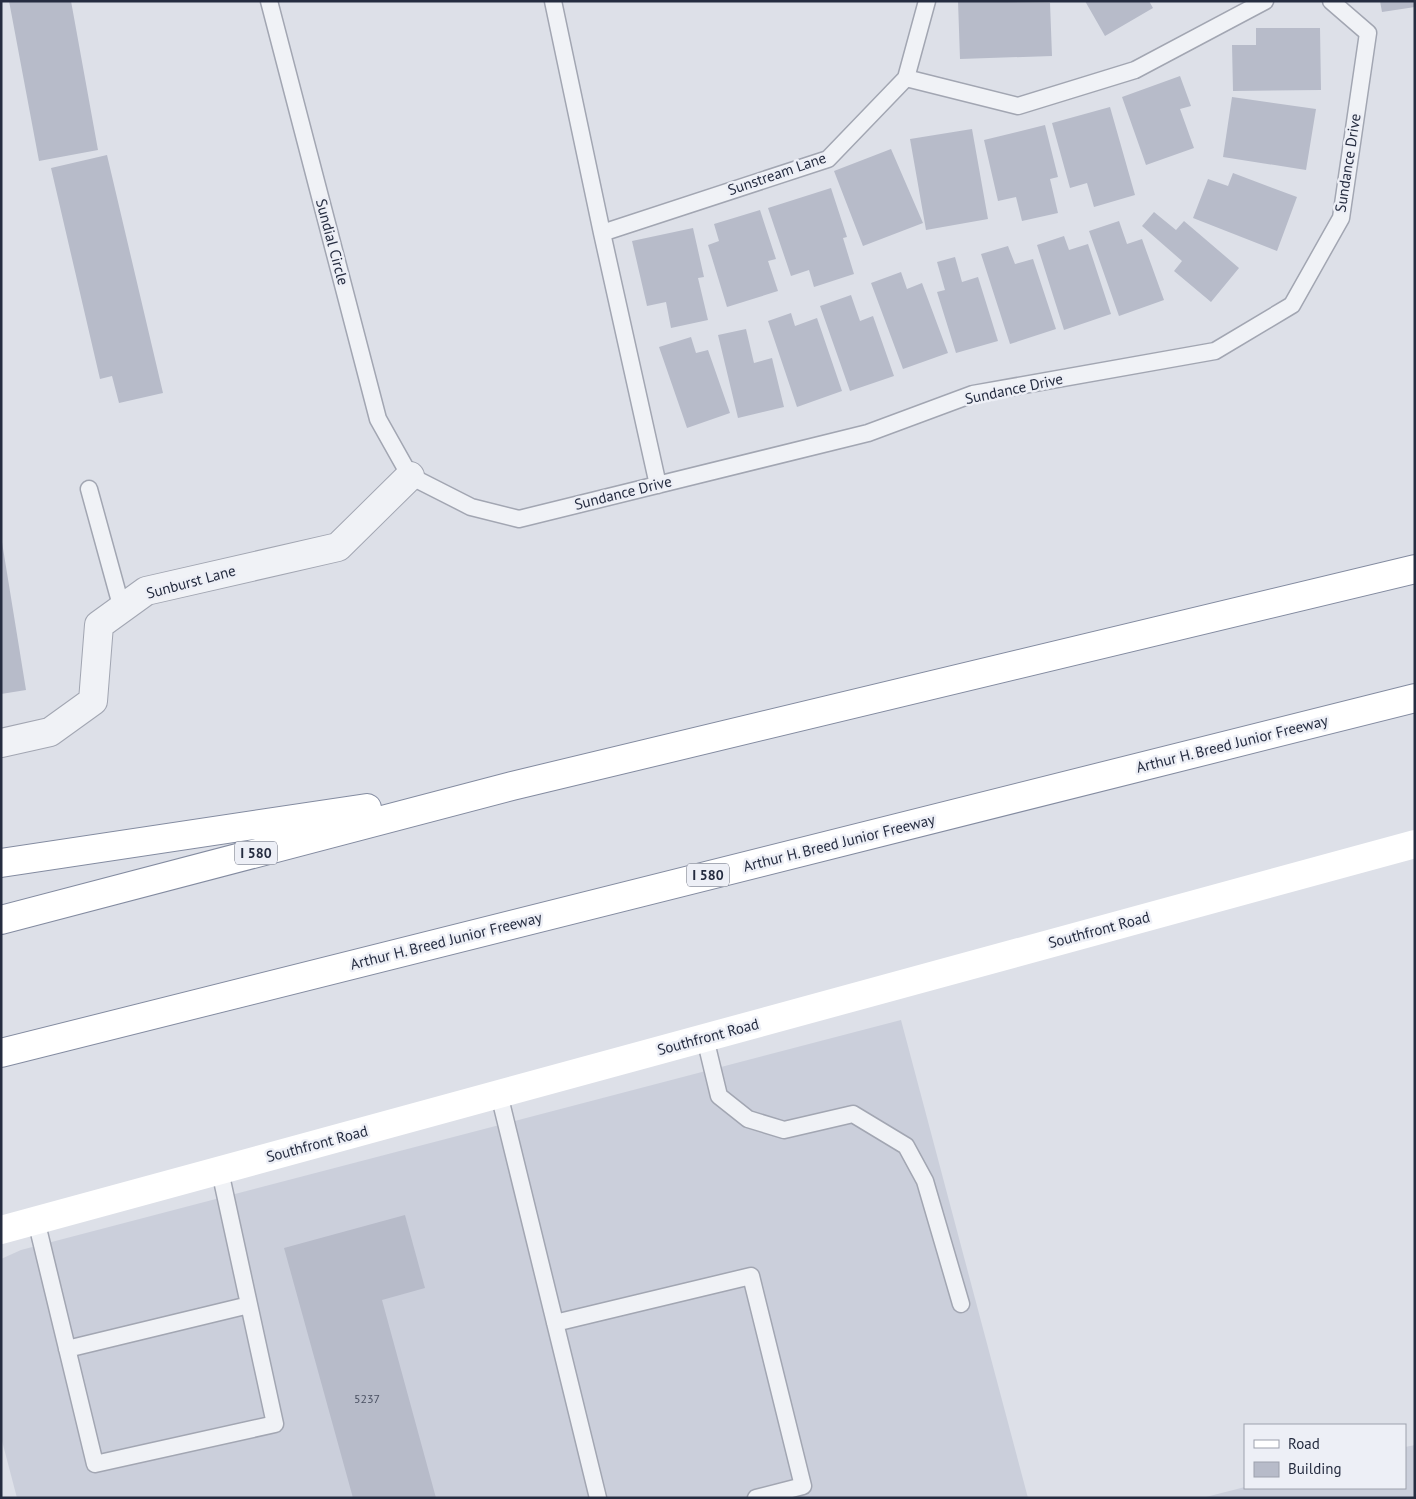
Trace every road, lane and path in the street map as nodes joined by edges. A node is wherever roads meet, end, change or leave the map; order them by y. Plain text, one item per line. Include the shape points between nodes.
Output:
1 (269, 1) edge
2 (553, 1) edge
3 (927, 1) edge
4 (1265, 1) edge
5 (1331, 1) edge
6 (906, 78) junction
7 (602, 233) junction
8 (410, 476) junction
9 (658, 485) junction
10 (90, 489) dead end
11 (1415, 569) edge
12 (122, 609) junction
13 (1415, 698) edge
14 (1, 743) edge
15 (512, 786) junction
16 (1415, 844) edge
17 (1, 863) edge
18 (1, 920) edge
19 (705, 1038) junction
20 (1, 1053) edge
21 (500, 1094) junction
22 (220, 1170) junction
23 (36, 1220) junction
24 (1, 1230) edge
25 (961, 1304) dead end
26 (249, 1306) junction
27 (555, 1323) junction
28 (68, 1349) junction
29 (598, 1498) edge
30 (756, 1498) edge

1 - 8 lane, Sundial Circle via 378,419
2 - 7 lane
3 - 6 lane, Sunstream Lane
4 - 6 lane via 1135,70 1018,106
5 - 9 lane, Sundance Drive via 1368,32 1341,218 1292,305 1215,351 973,394 868,433
6 - 7 lane, Sunstream Lane via 828,159
7 - 9 lane
8 - 9 lane, Sundance Drive via 471,507 519,519
8 - 12 street, Sunburst Lane via 338,547 146,591
10 - 12 lane
11 - 15 main road, I 580
12 - 14 street, Sunburst Lane via 99,625 93,701 50,732
13 - 20 main road, Arthur H. Breed Junior Freeway / I 580
15 - 17 main road
15 - 18 main road, I 580
16 - 19 main road, Southfront Road
19 - 21 main road, Southfront Road
19 - 25 lane via 719,1096 748,1119 784,1130 853,1114 906,1146 925,1182
21 - 22 main road, Southfront Road
21 - 27 lane
22 - 23 main road, Southfront Road
22 - 26 lane
23 - 24 main road, Southfront Road
23 - 28 lane
26 - 28 lane
26 - 28 lane via 275,1424 95,1464
27 - 29 lane
27 - 30 lane via 751,1276 803,1486

